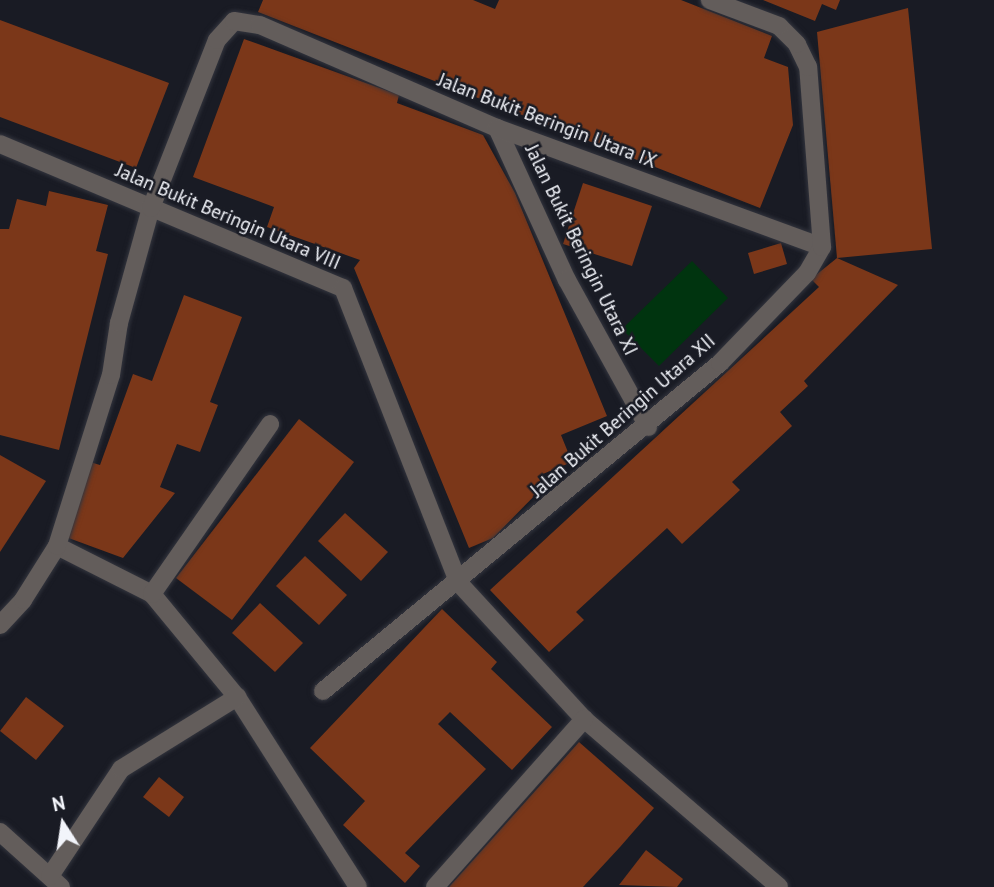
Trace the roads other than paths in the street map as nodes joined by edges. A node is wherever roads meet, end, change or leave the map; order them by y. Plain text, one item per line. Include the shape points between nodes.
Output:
1 (710, 0) edge
2 (497, 128) junction
3 (0, 144) edge
4 (151, 208) junction
5 (822, 247) junction
6 (270, 424) dead end
7 (648, 428) junction
8 (57, 546) junction
9 (458, 582) junction
10 (152, 594) junction
11 (0, 625) edge
12 (323, 691) dead end
13 (237, 696) junction
14 (584, 719) junction
15 (0, 832) edge
16 (56, 882) edge
17 (358, 887) edge
18 (435, 887) edge
19 (779, 887) edge

1 - 5 street via 779,26 797,44 808,67
2 - 4 street, Jalan Bukit Beringin Utara IX via 260,25 234,21 217,40
2 - 5 street, Jalan Bukit Beringin Utara IX
2 - 7 street, Jalan Bukit Beringin Utara XI via 567,280
3 - 4 street, Jalan Bukit Beringin Utara VIII
4 - 8 street via 119,323 111,375
4 - 9 street, Jalan Bukit Beringin Utara VIII via 343,288
5 - 7 street, Jalan Bukit Beringin Utara XII via 807,273 720,363
6 - 10 street
7 - 9 street, Jalan Bukit Beringin Utara XII
8 - 10 street
8 - 11 street via 23,600
9 - 12 street, Jalan Bukit Beringin Utara XII
9 - 14 street
10 - 13 street
13 - 16 street via 121,769
13 - 17 street
14 - 18 street
14 - 19 street
15 - 16 street

